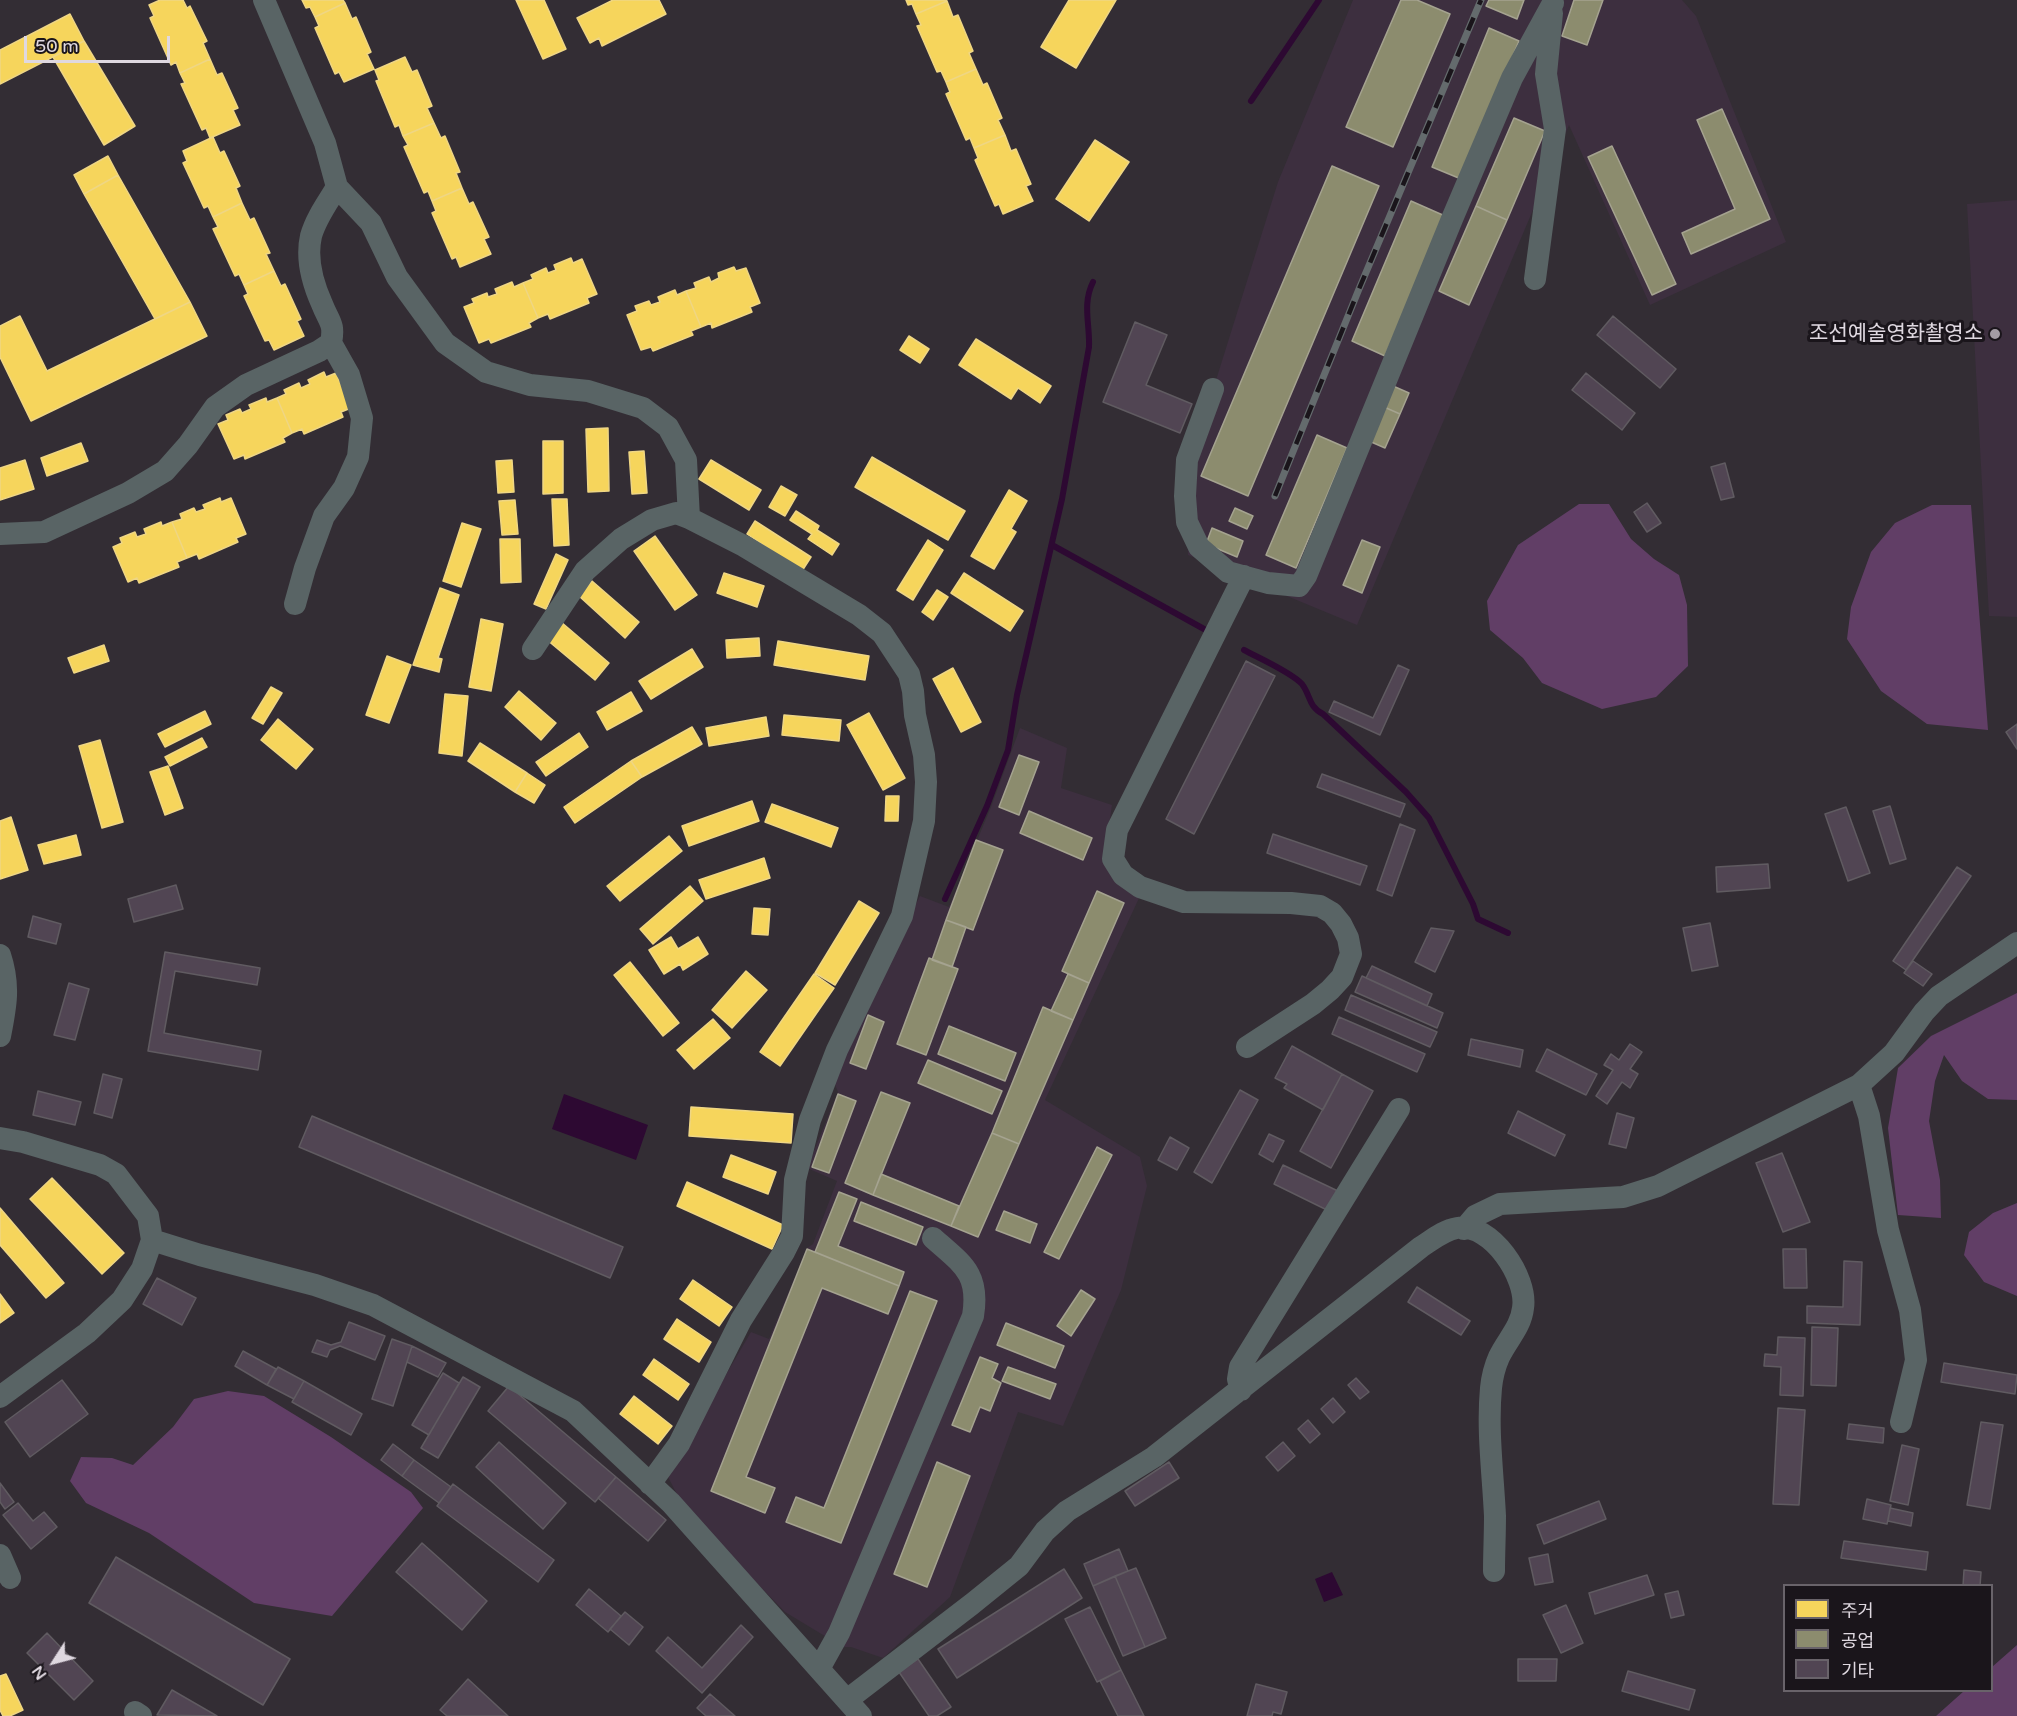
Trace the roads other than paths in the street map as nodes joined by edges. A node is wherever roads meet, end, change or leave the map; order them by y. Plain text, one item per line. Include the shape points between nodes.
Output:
1 (264, 0) edge
2 (1553, 2) edge
3 (338, 187) junction
4 (1535, 279) dead end
5 (331, 343) junction
6 (1213, 389) dead end
7 (689, 518) junction
8 (0, 534) edge
9 (1244, 576) junction
10 (295, 604) dead end
11 (533, 649) dead end
12 (2017, 943) edge
13 (0, 955) edge
14 (0, 1036) edge
15 (1247, 1047) dead end
16 (1859, 1085) junction
17 (1399, 1109) dead end
18 (0, 1138) edge
19 (1464, 1229) junction
20 (933, 1239) dead end
21 (152, 1240) junction
22 (1241, 1390) junction
23 (0, 1397) edge
24 (1901, 1422) dead end
25 (651, 1484) junction
26 (0, 1555) edge
27 (1494, 1572) dead end
28 (10, 1578) dead end
29 (819, 1669) junction
30 (854, 1708) edge

1 - 3 street via 325,143
2 - 4 street via 1546,74 1555,129
2 - 9 street via 1512,78 1306,576 1299,586
3 - 5 street via 311,236 311,268 333,329
3 - 7 street via 371,224 397,277 445,343 486,372 530,385 588,391 643,408 668,427 686,460
5 - 8 street via 246,385 215,407 165,471 128,493 44,532
5 - 10 street via 350,375 362,418 358,457 344,488 324,516
6 - 9 street via 1187,460 1187,522 1199,546 1228,572
7 - 11 street via 676,513 652,520 621,539 585,571
7 - 25 street via 744,546 882,633 909,674 926,782 924,821 902,916 837,1050 810,1120 795,1180 792,1236 741,1320 679,1444
9 - 15 street via 1117,830 1113,859 1123,875 1140,887 1184,902 1320,906 1341,924 1351,954 1342,977 1313,1004
12 - 16 street via 1940,996 1894,1053
13 - 14 street via 7,997
16 - 19 street via 1658,1185 1623,1197 1500,1204 1475,1216
16 - 24 street via 1869,1116 1888,1230 1910,1310 1916,1360
17 - 22 street via 1240,1367
18 - 21 street via 100,1165 117,1174 148,1216
19 - 22 street via 1444,1233 1421,1247
19 - 27 street via 1479,1232 1501,1247 1521,1287 1524,1306 1520,1322 1500,1355 1491,1388
20 - 29 street via 966,1267 975,1286 974,1316
21 - 23 street via 142,1269 122,1300 87,1333
21 - 25 street via 373,1305 573,1411
22 - 30 street via 1154,1457 1067,1510 1045,1531 1019,1566
25 - 29 street
26 - 28 street
29 - 30 street

